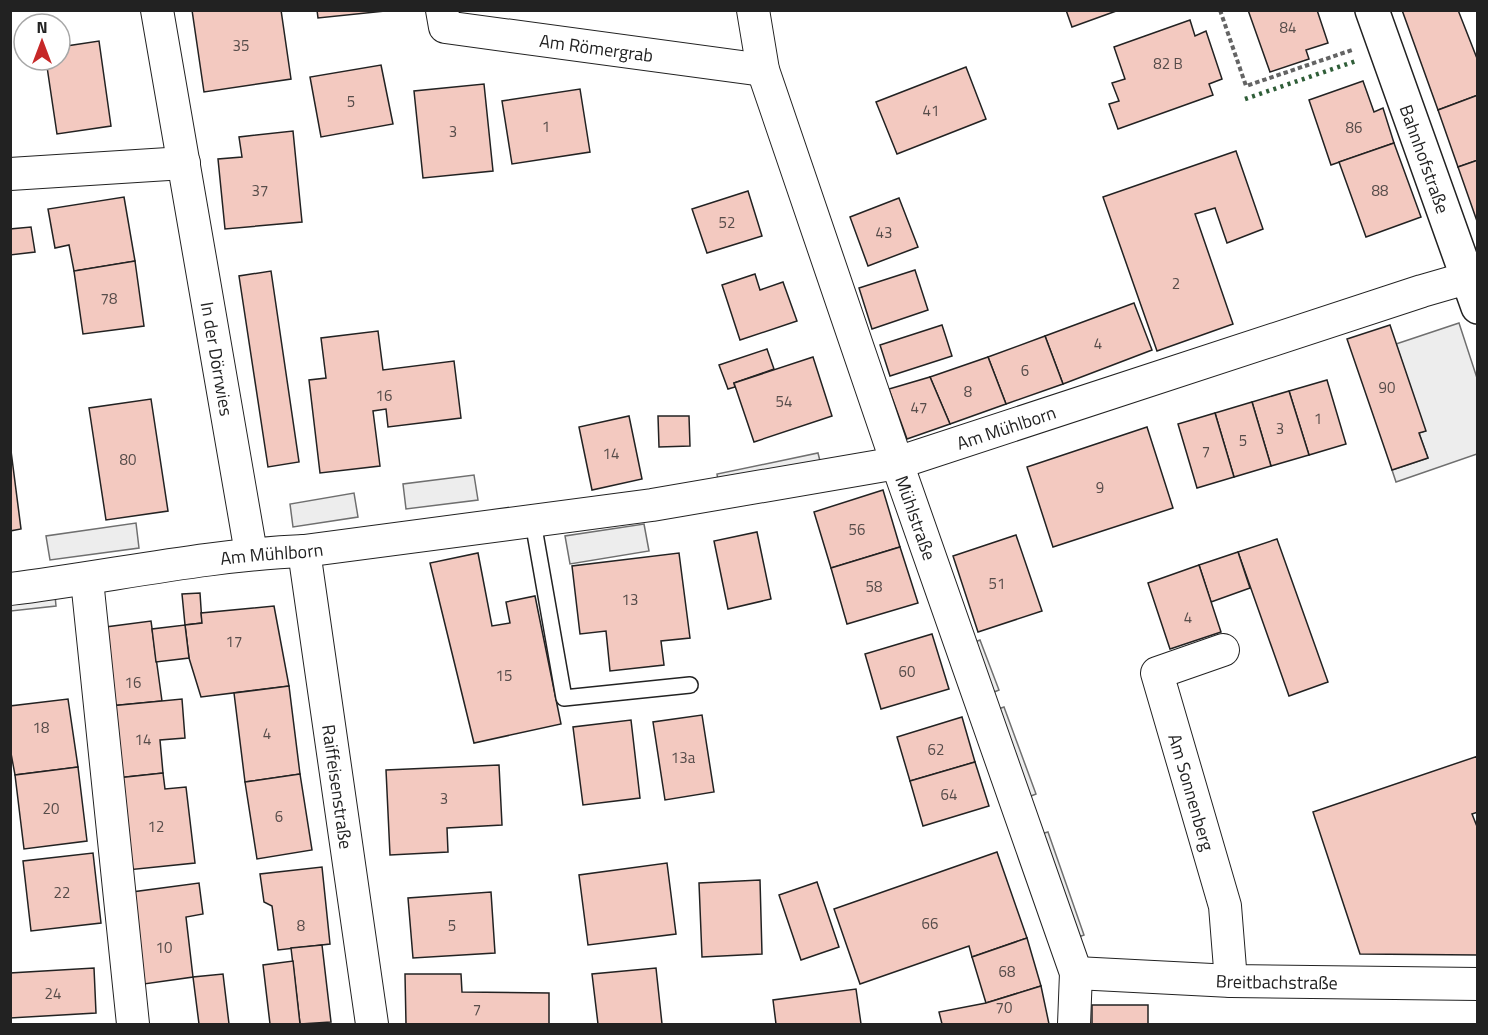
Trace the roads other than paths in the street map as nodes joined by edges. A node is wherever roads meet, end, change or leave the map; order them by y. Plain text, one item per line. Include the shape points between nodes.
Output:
1 (157, 10) edge
2 (442, 10) edge
3 (753, 10) edge
4 (1378, 25) edge
5 (763, 70) junction
6 (184, 163) junction
7 (10, 174) edge
8 (1472, 293) edge
9 (897, 463) junction
10 (533, 522) junction
11 (304, 551) junction
12 (251, 554) junction
13 (87, 580) junction
14 (10, 590) edge
15 (1223, 650) dead end
16 (690, 685) dead end
17 (1076, 973) junction
18 (1231, 981) junction
19 (1478, 984) edge
20 (133, 1024) edge
21 (372, 1024) edge
22 (1074, 1024) edge

1 - 6 street, In der Dörrwies
2 - 5 street, Am Römergrab via 445,27
3 - 5 street, Mühlstraße
4 - 8 street, Bahnhofstraße
5 - 9 street, Mühlstraße
6 - 7 street
6 - 12 street, In der Dörrwies
8 - 9 street, Am Mühlborn via 1422,291
9 - 10 street, Am Mühlborn
9 - 17 street, Mühlstraße
10 - 11 street, Am Mühlborn
10 - 16 lane via 564,698
11 - 12 street, Am Mühlborn
11 - 21 street, Raiffeisenstraße
12 - 13 street, Am Mühlborn
13 - 14 street, Am Mühlborn
13 - 20 street
15 - 18 street, Am Sonnenberg via 1156,673 1225,906
17 - 18 street, Breitbachstraße
17 - 22 street, Mühlstraße
18 - 19 street, Breitbachstraße

